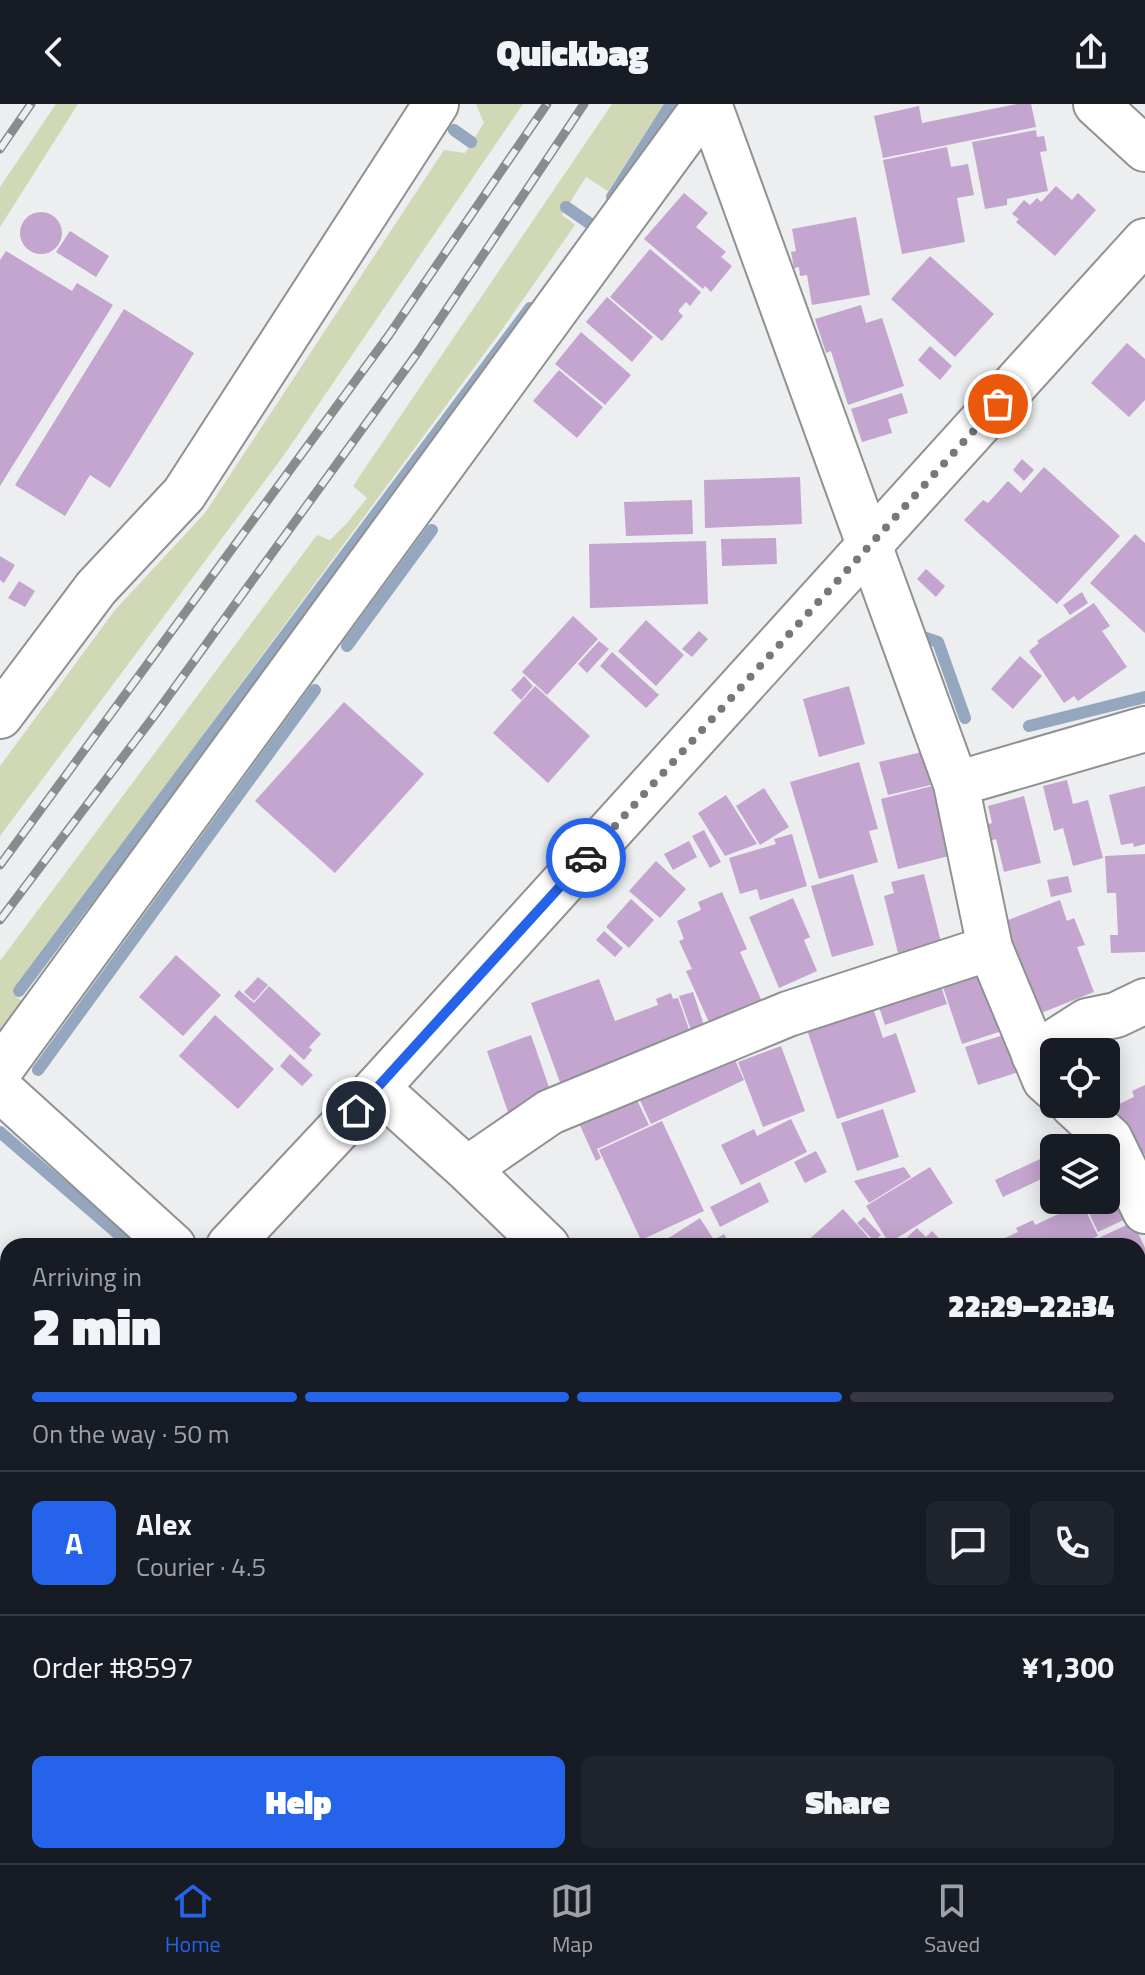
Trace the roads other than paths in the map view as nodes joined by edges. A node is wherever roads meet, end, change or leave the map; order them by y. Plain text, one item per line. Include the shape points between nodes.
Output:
1 (436, 104) edge
2 (707, 104) edge
3 (1096, 104) edge
4 (1145, 149) edge
5 (1145, 241) edge
6 (869, 547) junction
7 (0, 716) edge
8 (1145, 729) edge
9 (956, 784) junction
10 (990, 948) junction
11 (1145, 1001) edge
12 (1073, 1038) edge
13 (1040, 1063) edge
14 (0, 1070) edge
15 (377, 1088) junction
16 (0, 1089) edge
17 (1087, 1118) edge
18 (467, 1169) junction
19 (1145, 1211) edge
20 (164, 1238) edge
21 (236, 1238) edge
22 (539, 1238) edge

1 - 7 street via 184,494 96,588
2 - 6 street
2 - 14 street
3 - 4 street
5 - 6 street
6 - 9 street
6 - 15 street
8 - 9 street
9 - 10 street
10 - 13 street
10 - 18 street via 788,1014 550,1112
11 - 12 street via 1087,1021
15 - 18 street
15 - 21 street
16 - 20 street
17 - 19 street via 1110,1139
18 - 22 street

